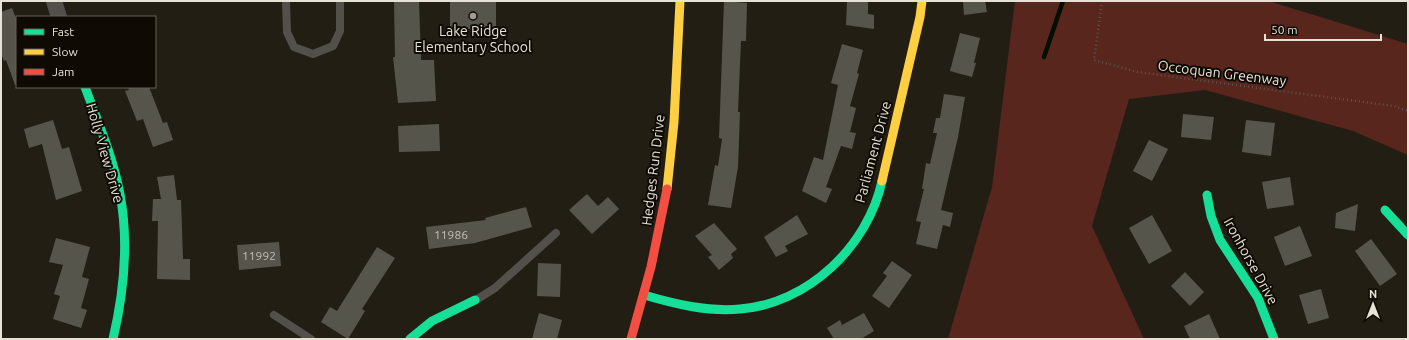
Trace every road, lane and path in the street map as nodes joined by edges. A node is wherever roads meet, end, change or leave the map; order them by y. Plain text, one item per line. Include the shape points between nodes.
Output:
1 (54, 1) edge
2 (286, 1) edge
3 (340, 1) edge
4 (680, 1) edge
5 (922, 1) edge
6 (1102, 1) edge
7 (60, 16) edge
8 (85, 88) edge
9 (1408, 110) edge
10 (1206, 195) dead end
11 (1385, 210) dead end
12 (556, 233) dead end
13 (1408, 235) edge
14 (644, 296) junction
15 (475, 300) joint
16 (274, 315) dead end
17 (113, 339) edge
18 (311, 339) edge
19 (410, 339) edge
20 (631, 339) edge
21 (1274, 339) edge

1 - 7 street
2 - 3 lane via 287,32 294,47 313,54 333,46 336,41 340,31
4 - 14 street, Hedges Run Drive via 674,133 667,193
5 - 14 street, Parliament Drive via 874,210 862,232 836,263 805,287 754,307 696,307
6 - 9 path, Occoquan Greenway via 1094,60 1138,72 1394,106
8 - 17 street, Holly View Drive via 120,193 124,263 121,299
10 - 21 street, Ironhorse Drive via 1220,240 1258,298
11 - 13 street
12 - 15 lane via 495,288
14 - 20 street, Hedges Run Drive
15 - 19 street via 426,324
16 - 18 lane

